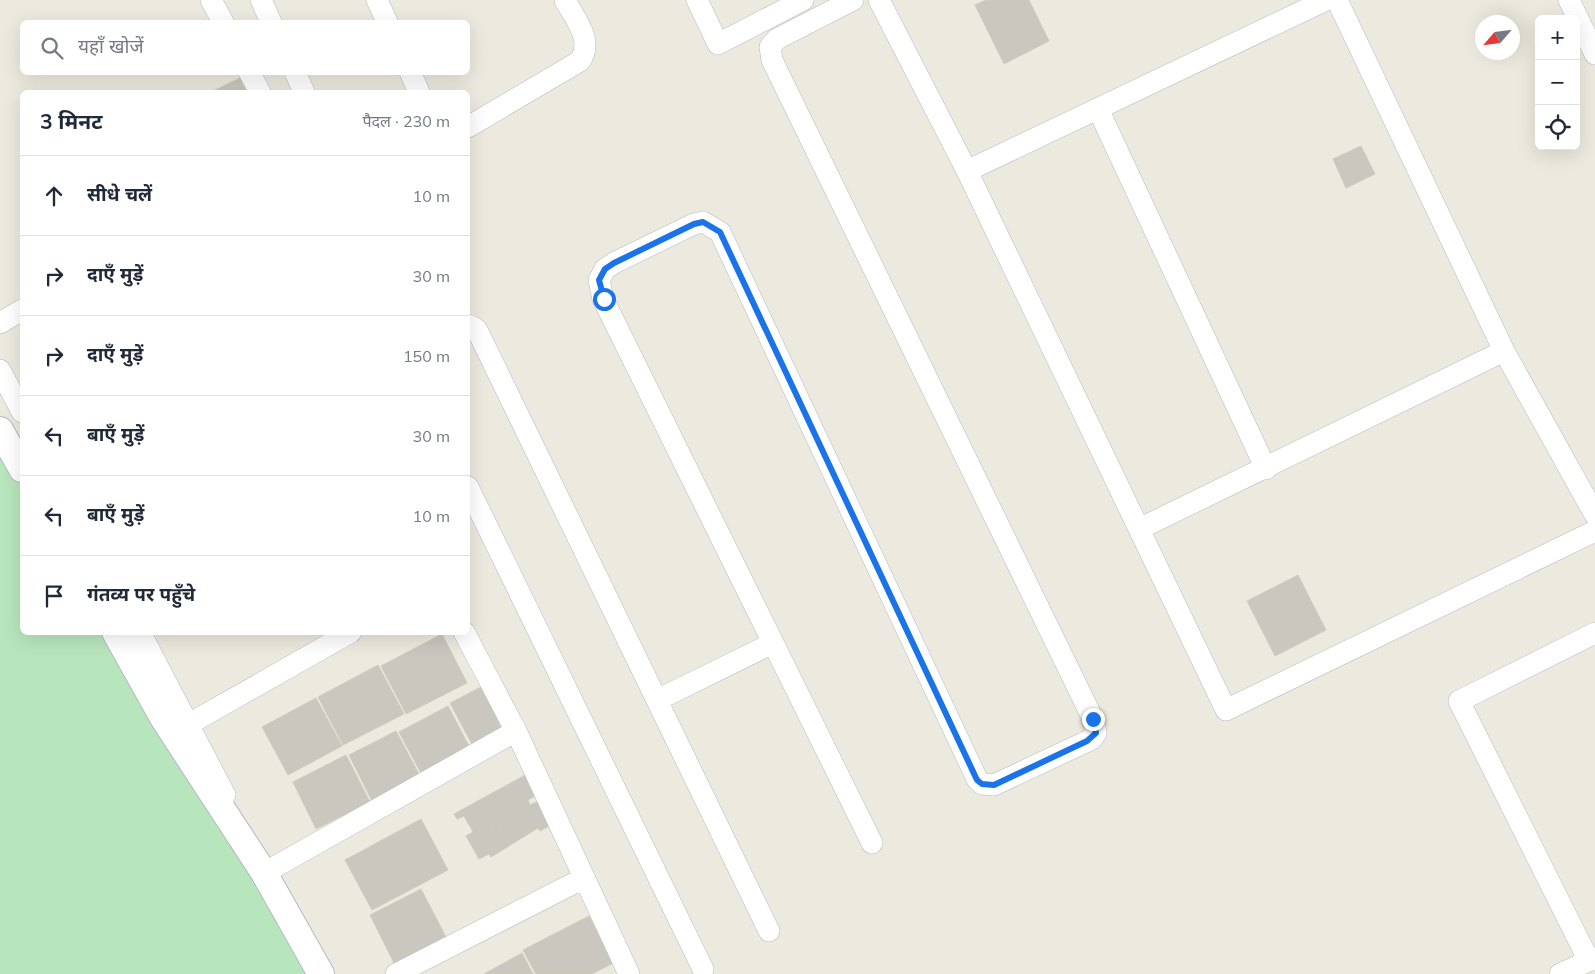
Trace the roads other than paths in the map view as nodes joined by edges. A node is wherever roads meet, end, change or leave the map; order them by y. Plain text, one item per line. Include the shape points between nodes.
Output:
1 (211, 0) edge
2 (261, 0) edge
3 (377, 0) edge
4 (565, 0) edge
5 (696, 0) edge
6 (803, 0) edge
7 (853, 0) edge
8 (879, 0) edge
9 (1326, 0) edge
10 (1337, 0) edge
11 (1569, 0) edge
12 (222, 20) edge
13 (270, 20) edge
14 (386, 20) edge
15 (1595, 54) edge
16 (251, 75) edge
17 (296, 75) edge
18 (411, 75) edge
19 (259, 90) edge
20 (303, 90) edge
21 (418, 90) edge
22 (1098, 109) junction
23 (470, 126) edge
24 (967, 171) junction
25 (20, 311) edge
26 (0, 323) edge
27 (470, 326) edge
28 (1504, 350) junction
29 (0, 370) edge
30 (20, 408) edge
31 (0, 430) edge
32 (20, 465) edge
33 (1266, 469) junction
34 (470, 491) edge
35 (1595, 515) edge
36 (1139, 530) junction
37 (1595, 531) edge
38 (1595, 633) edge
39 (117, 635) edge
40 (142, 635) edge
41 (346, 635) edge
42 (466, 635) edge
43 (773, 643) junction
44 (656, 700) junction
45 (189, 724) junction
46 (516, 731) junction
47 (872, 843) dead end
48 (264, 873) junction
49 (584, 878) junction
50 (769, 931) dead end
51 (1592, 960) edge
52 (703, 970) dead end
53 (321, 974) edge
54 (396, 974) edge
55 (629, 974) edge
56 (1560, 974) edge

1 - 12 street
2 - 13 street
3 - 14 street
4 - 23 street via 586,43 580,61
5 - 6 street via 718,44
7 - 43 street via 777,39 770,47 772,60 1093,719 1096,733 1087,741 994,785 977,780 725,240 716,228 703,222 614,263 605,269 599,280 600,289
8 - 24 street
9 - 22 street
10 - 28 street
11 - 15 street
16 - 19 street
17 - 20 street
18 - 21 street
22 - 24 street
22 - 33 street
24 - 36 street
25 - 26 street
27 - 44 street via 479,334
28 - 33 street
28 - 35 street
29 - 30 street
31 - 32 street
33 - 36 street
34 - 52 street
36 - 37 street via 1226,710
38 - 51 street via 1459,701
39 - 48 street via 164,718
40 - 45 street
41 - 45 street
42 - 46 street
43 - 44 street
43 - 47 street
44 - 50 street
45 - 48 street
46 - 48 street
46 - 49 street
48 - 53 street
49 - 54 street
49 - 55 street
51 - 56 street

